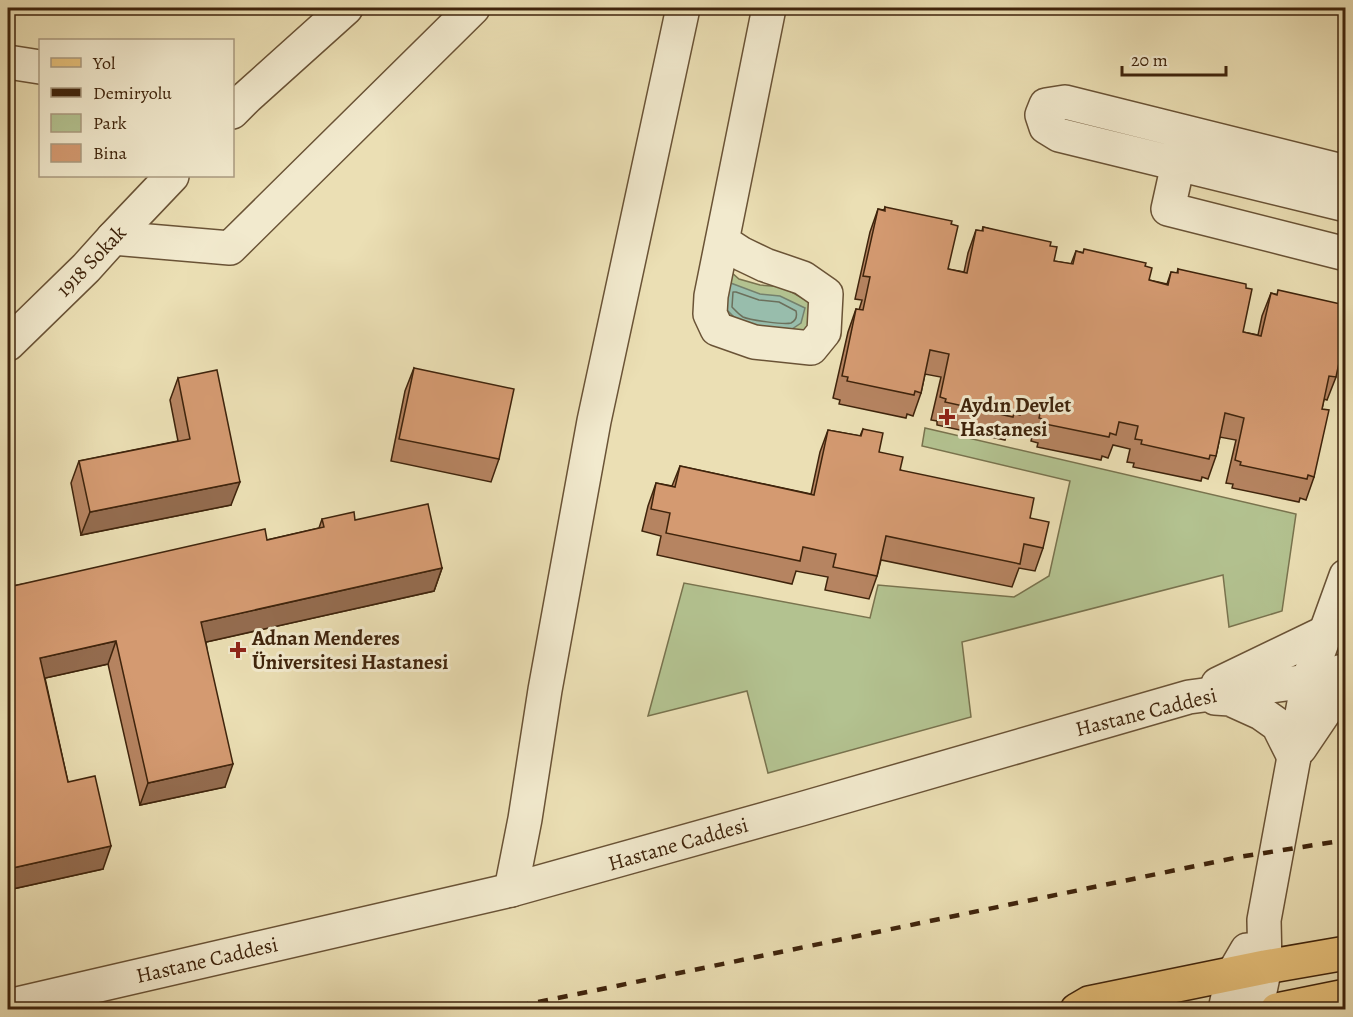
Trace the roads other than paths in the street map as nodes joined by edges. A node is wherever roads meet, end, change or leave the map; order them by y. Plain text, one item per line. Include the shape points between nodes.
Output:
1 (346, 8) edge
2 (473, 8) edge
3 (683, 8) edge
4 (769, 8) edge
5 (8, 62) edge
6 (39, 67) edge
7 (237, 102) edge
8 (1178, 164) junction
9 (1346, 172) edge
10 (171, 177) edge
11 (1346, 205) edge
12 (113, 238) junction
13 (722, 241) dead end
14 (1346, 254) edge
15 (8, 344) edge
16 (1346, 576) edge
17 (1336, 630) edge
18 (1346, 670) edge
19 (1346, 680) edge
20 (1308, 681) junction
21 (1189, 697) junction
22 (1294, 757) junction
23 (511, 890) junction
24 (1346, 953) edge
25 (1249, 970) junction
26 (1346, 996) edge
27 (8, 1006) edge
28 (1077, 1010) edge
29 (1225, 1010) edge
30 (1256, 1010) edge
31 (1277, 1010) edge

1 - 7 street
2 - 12 street via 230,248
3 - 23 street via 594,421
4 - 13 street
5 - 6 street
8 - 9 street via 1059,135 1046,128 1042,115 1046,105 1065,102
8 - 11 street
8 - 14 street via 1168,209
10 - 12 street, 1918 Sokak
12 - 15 street, 1918 Sokak
16 - 17 street
17 - 20 street
17 - 21 street
18 - 20 street, Hastane Caddesi
19 - 22 street
20 - 21 street, Hastane Caddesi
20 - 22 street
21 - 22 street via 1230,699 1261,712 1278,725
21 - 23 street, Hastane Caddesi
22 - 25 street via 1264,920
23 - 27 street, Hastane Caddesi
24 - 25 main road
25 - 28 main road via 1089,1003
25 - 29 street
25 - 30 street
26 - 31 main road

